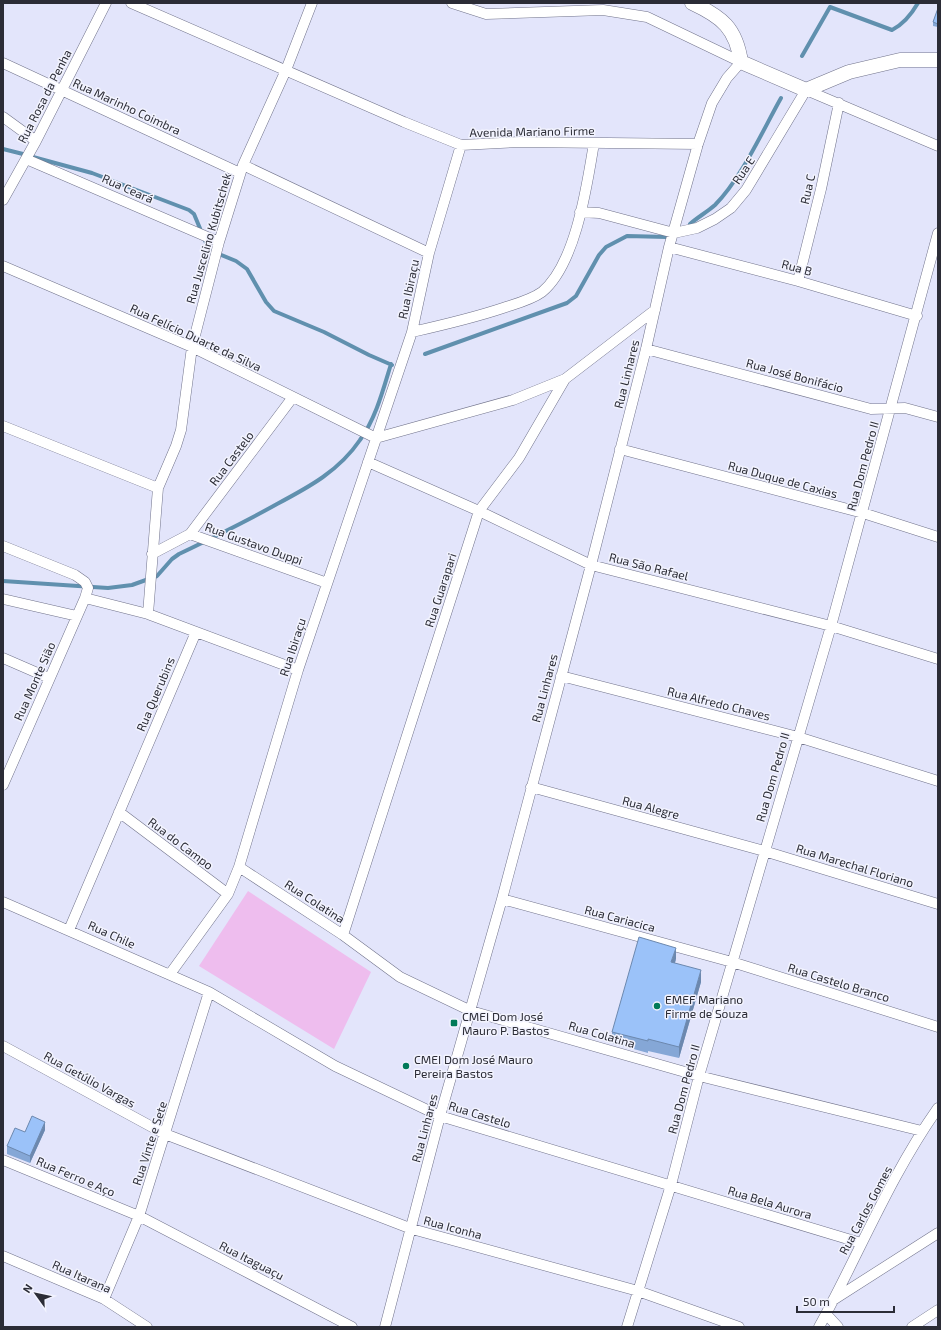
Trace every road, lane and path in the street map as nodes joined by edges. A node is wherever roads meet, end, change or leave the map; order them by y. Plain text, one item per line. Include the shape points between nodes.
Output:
1 (106, 3) edge
2 (131, 3) edge
3 (312, 3) edge
4 (452, 3) edge
5 (476, 3) edge
6 (692, 3) edge
7 (486, 14) junction
8 (938, 60) edge
9 (741, 62) junction
10 (3, 63) edge
11 (286, 70) junction
12 (62, 90) junction
13 (806, 90) junction
14 (839, 103) junction
15 (3, 117) edge
16 (36, 141) junction
17 (594, 143) junction
18 (698, 144) junction
19 (461, 145) junction
20 (938, 146) edge
21 (26, 159) junction
22 (241, 169) junction
23 (3, 200) edge
24 (580, 212) junction
25 (674, 233) junction
26 (938, 233) edge
27 (219, 242) junction
28 (669, 247) junction
29 (429, 253) junction
30 (3, 266) edge
31 (798, 281) junction
32 (655, 310) junction
33 (916, 316) junction
34 (412, 332) junction
35 (192, 347) junction
36 (646, 349) junction
37 (565, 379) junction
38 (293, 397) junction
39 (891, 408) junction
40 (938, 416) edge
41 (3, 426) edge
42 (376, 438) junction
43 (620, 449) junction
44 (368, 462) junction
45 (158, 488) junction
46 (479, 511) junction
47 (863, 513) junction
48 (190, 534) junction
49 (938, 537) edge
50 (3, 546) edge
51 (152, 554) junction
52 (591, 565) junction
53 (328, 584) junction
54 (86, 593) junction
55 (3, 599) edge
56 (148, 614) junction
57 (77, 616) junction
58 (831, 626) junction
59 (196, 632) junction
60 (3, 658) edge
61 (938, 659) edge
62 (298, 670) junction
63 (561, 676) junction
64 (49, 678) junction
65 (798, 737) junction
66 (4, 781) edge
67 (938, 781) edge
68 (531, 787) junction
69 (119, 812) junction
70 (764, 851) junction
71 (239, 867) junction
72 (228, 894) junction
73 (502, 899) junction
74 (3, 902) edge
75 (938, 904) edge
76 (69, 930) junction
77 (343, 935) junction
78 (732, 962) junction
79 (170, 974) junction
80 (209, 992) junction
81 (471, 1011) junction
82 (938, 1027) edge
83 (3, 1046) edge
84 (699, 1076) junction
85 (938, 1108) edge
86 (440, 1116) junction
87 (922, 1131) junction
88 (165, 1134) junction
89 (3, 1160) edge
90 (671, 1185) junction
91 (139, 1216) junction
92 (412, 1229) junction
93 (938, 1233) edge
94 (861, 1243) junction
95 (3, 1256) edge
96 (638, 1291) junction
97 (104, 1299) junction
98 (833, 1300) junction
99 (938, 1310) edge
100 (826, 1314) junction
101 (147, 1327) edge
102 (352, 1327) edge
103 (385, 1327) edge
104 (627, 1327) edge
105 (739, 1327) edge
106 (819, 1327) edge
107 (838, 1327) edge
108 (912, 1327) edge

1 - 12 street, Rua Rosa da Penha
2 - 11 street, Avenida Mariano Firme
3 - 11 street, Rua Juscelino Kubitschek
4 - 7 street
5 - 7 street
6 - 9 street via 708,10 732,30 739,46
7 - 9 street via 603,10 647,17
8 - 13 street via 900,60 849,72
9 - 13 street
9 - 18 street, Rua Linhares via 726,78 712,103
10 - 12 street, Rua Marinho Coimbra
11 - 19 street, Avenida Mariano Firme
11 - 22 street, Rua Juscelino Kubitschek
12 - 16 street, Rua Rosa da Penha
12 - 22 street, Rua Marinho Coimbra
13 - 14 street
13 - 25 street, Rua E via 760,170 731,208 697,228
14 - 20 street
14 - 31 street, Rua C
15 - 16 street
16 - 21 street, Rua Rosa da Penha
17 - 18 street, Avenida Mariano Firme
17 - 19 street, Avenida Mariano Firme via 519,142
17 - 24 street via 588,184
18 - 25 street, Rua Linhares
19 - 29 street, Rua Ibiraçu
21 - 23 street, Rua Rosa da Penha
21 - 27 street, Rua Ceará
22 - 27 street, Rua Juscelino Kubitschek
22 - 29 street, Rua Marinho Coimbra
24 - 25 street via 599,213
24 - 34 street via 561,269 553,282 540,293 519,303 464,320
25 - 28 street, Rua Linhares
26 - 33 street, Rua Dom Pedro II
27 - 35 street, Rua Juscelino Kubitschek
28 - 31 street, Rua B
28 - 32 street, Rua Linhares
29 - 34 street, Rua Ibiraçu
30 - 35 street, Rua Felício Duarte da Silva
31 - 33 street, Rua B
32 - 36 street, Rua Linhares
32 - 37 street, Rua Guarapari
33 - 39 street, Rua Dom Pedro II
34 - 42 street, Rua Ibiraçu
35 - 38 street, Rua Felício Duarte da Silva
35 - 45 street, Rua Juscelino Kubitschek via 181,430
36 - 39 street, Rua José Bonifácio via 871,409
36 - 43 street, Rua Linhares
37 - 42 street via 513,400
37 - 46 street, Rua Guarapari via 519,458
38 - 42 street, Rua Felício Duarte da Silva
38 - 48 street, Rua Castelo
39 - 40 street, Rua José Bonifácio via 905,408
39 - 47 street, Rua Dom Pedro II
41 - 45 street
42 - 44 street, Rua Ibiraçu
43 - 47 street, Rua Duque de Caxias
43 - 52 street, Rua Linhares
44 - 46 street, Rua São Rafael
44 - 53 street, Rua Ibiraçu
45 - 51 street
46 - 52 street, Rua São Rafael
46 - 77 street, Rua Guarapari
47 - 49 street, Rua Duque de Caxias
47 - 58 street, Rua Dom Pedro II
48 - 51 street, Rua Gustavo Duppi
48 - 53 street, Rua Gustavo Duppi
50 - 54 street via 75,575 85,582
51 - 56 street
52 - 58 street, Rua São Rafael
52 - 63 street, Rua Linhares
53 - 62 street, Rua Ibiraçu
54 - 56 street
54 - 57 street, Rua Monte Sião
55 - 57 street
56 - 59 street
57 - 64 street, Rua Monte Sião
58 - 61 street, Rua São Rafael
58 - 65 street, Rua Dom Pedro II
59 - 62 street
59 - 69 street, Rua Querubins
60 - 64 street
62 - 71 street, Rua Ibiraçu
63 - 65 street, Rua Alfredo Chaves
63 - 68 street, Rua Linhares
64 - 66 street, Rua Monte Sião
65 - 67 street, Rua Alfredo Chaves
65 - 70 street, Rua Dom Pedro II
68 - 70 street, Rua Alegre
68 - 73 street, Rua Linhares
69 - 72 street, Rua do Campo
69 - 76 street, Rua Querubins
70 - 75 street, Rua Marechal Floriano
70 - 78 street, Rua Dom Pedro II
71 - 72 street
71 - 77 street, Rua Colatina
72 - 79 street
73 - 78 street, Rua Cariacica
73 - 81 street, Rua Linhares
74 - 76 street, Rua Chile
76 - 79 street, Rua Chile
77 - 81 street, Rua Colatina via 400,976
78 - 82 street, Rua Castelo Branco
78 - 84 street, Rua Dom Pedro II
79 - 80 street, Rua Chile
80 - 86 street, Rua Castelo via 335,1066
80 - 88 street, Rua Vinte e Sete
81 - 84 street, Rua Colatina
81 - 86 street, Rua Linhares
83 - 88 street, Rua Getúlio Vargas
84 - 87 street, Rua Colatina
84 - 90 street, Rua Dom Pedro II
85 - 87 street, Rua Carlos Gomes
86 - 90 street, Rua Castelo
86 - 92 street, Rua Linhares
87 - 94 street, Rua Carlos Gomes
88 - 91 street, Rua Vinte e Sete
88 - 92 street, Rua Iconha
89 - 91 street, Rua Ferro e Aço
90 - 94 street, Rua Bela Aurora
90 - 96 street, Rua Dom Pedro II
91 - 97 street, Rua Vinte e Sete
91 - 102 street, Rua Itaguaçu
92 - 96 street, Rua Iconha
92 - 103 street, Rua Linhares
93 - 98 street
94 - 98 street, Rua Carlos Gomes
95 - 97 street, Rua Itarana
96 - 104 street, Rua Dom Pedro II
96 - 105 street, Rua Iconha
97 - 101 street, Rua Itarana
98 - 100 street, Rua Carlos Gomes
99 - 108 street
100 - 106 street, Rua Carlos Gomes
100 - 107 street

